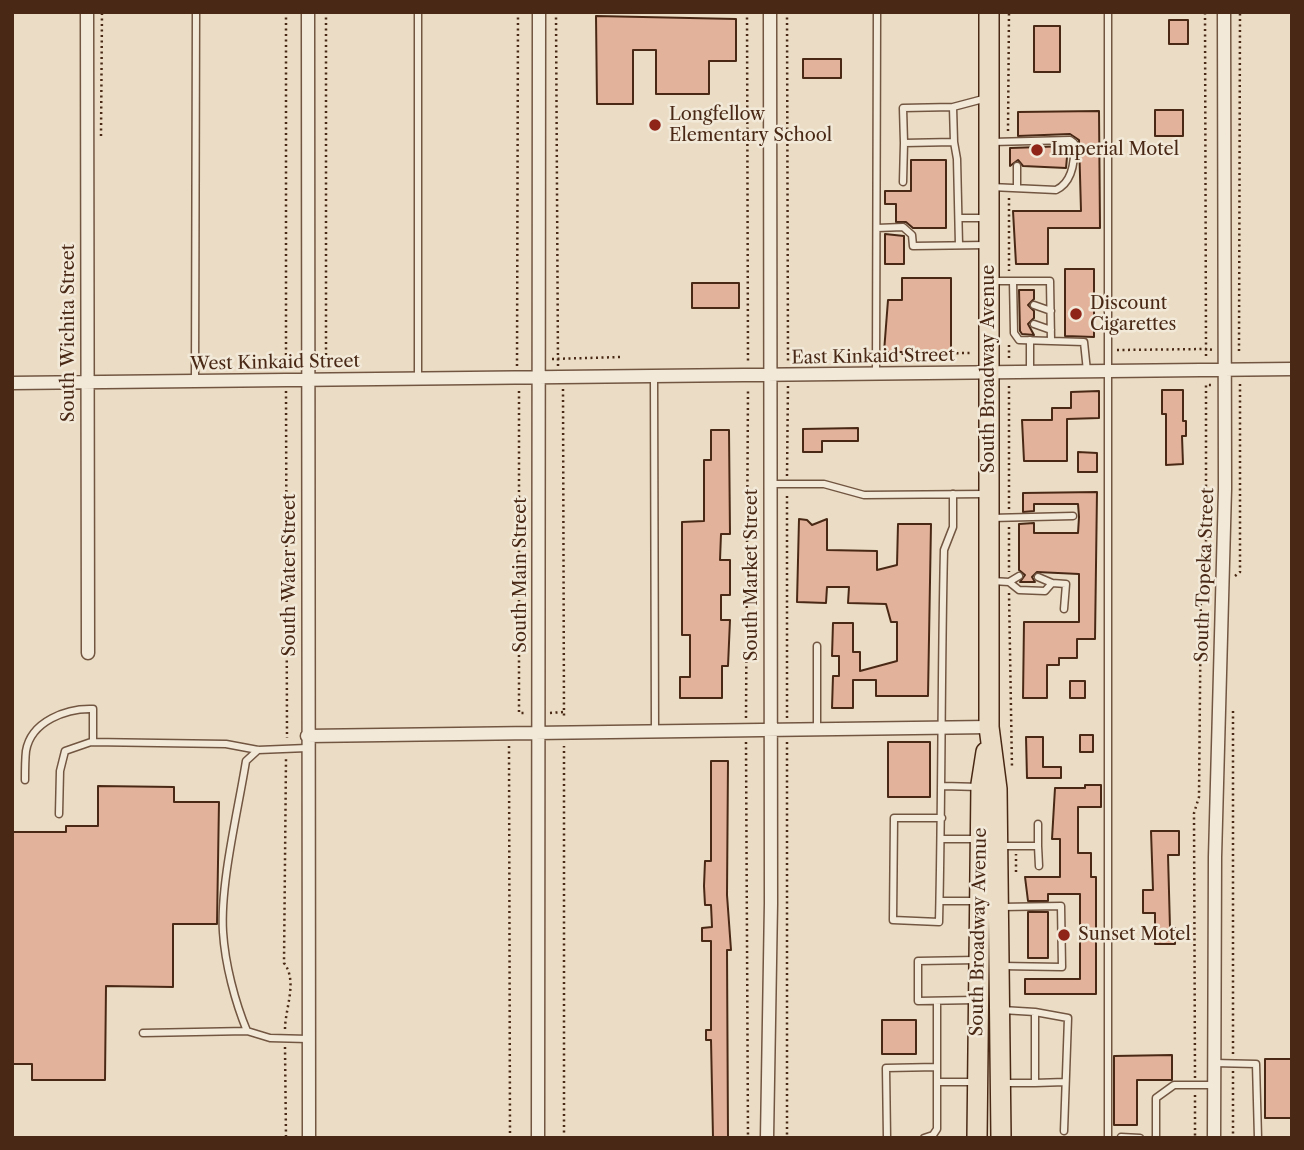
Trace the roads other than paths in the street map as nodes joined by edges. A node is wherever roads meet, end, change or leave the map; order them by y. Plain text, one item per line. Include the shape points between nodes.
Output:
1 (87, 12) edge
2 (196, 12) edge
3 (308, 12) edge
4 (418, 12) edge
5 (539, 12) edge
6 (770, 12) edge
7 (877, 12) edge
8 (989, 12) edge
9 (1108, 12) edge
10 (1223, 12) edge
11 (989, 98) junction
12 (953, 107) junction
13 (954, 142) junction
14 (989, 142) junction
15 (904, 143) junction
16 (1017, 166) dead end
17 (903, 182) dead end
18 (989, 187) junction
19 (1017, 188) junction
20 (959, 218) junction
21 (989, 218) junction
22 (877, 228) junction
23 (989, 244) junction
24 (959, 245) junction
25 (989, 281) junction
26 (1013, 281) junction
27 (1034, 306) dead end
28 (1051, 312) junction
29 (1034, 324) dead end
30 (1051, 330) junction
31 (1030, 340) junction
32 (1051, 340) junction
33 (1225, 369) junction
34 (1292, 369) edge
35 (1105, 370) junction
36 (1087, 371) junction
37 (1030, 372) junction
38 (990, 373) junction
39 (770, 375) junction
40 (876, 376) junction
41 (654, 377) junction
42 (539, 378) junction
43 (418, 379) junction
44 (309, 380) junction
45 (194, 381) junction
46 (87, 382) junction
47 (12, 383) edge
48 (769, 484) junction
49 (953, 494) junction
50 (989, 494) junction
51 (1073, 516) dead end
52 (989, 518) junction
53 (1019, 576) dead end
54 (1038, 577) dead end
55 (999, 582) junction
56 (1052, 583) junction
57 (1064, 610) dead end
58 (817, 646) dead end
59 (88, 653) dead end
60 (944, 727) junction
61 (989, 727) junction
62 (770, 730) junction
63 (817, 730) junction
64 (655, 731) junction
65 (538, 733) junction
66 (93, 742) junction
67 (307, 742) junction
68 (258, 750) junction
69 (25, 780) dead end
70 (943, 786) junction
71 (981, 787) junction
72 (59, 814) dead end
73 (942, 818) junction
74 (1038, 824) dead end
75 (941, 839) junction
76 (989, 843) junction
77 (1038, 846) junction
78 (1039, 866) dead end
79 (940, 901) junction
80 (989, 904) junction
81 (979, 960) junction
82 (999, 966) junction
83 (979, 1000) junction
84 (937, 1001) junction
85 (1000, 1010) junction
86 (1035, 1012) junction
87 (247, 1031) junction
88 (143, 1033) dead end
89 (309, 1039) junction
90 (1214, 1063) junction
91 (937, 1067) junction
92 (937, 1082) junction
93 (978, 1082) junction
94 (1065, 1082) junction
95 (1001, 1083) junction
96 (1035, 1083) junction
97 (1214, 1085) junction
98 (1064, 1131) dead end
99 (1122, 1137) edge
100 (309, 1138) edge
101 (538, 1138) edge
102 (767, 1138) edge
103 (887, 1138) edge
104 (924, 1138) edge
105 (977, 1138) edge
106 (1001, 1138) edge
107 (1108, 1138) edge
108 (1140, 1138) edge
109 (1156, 1138) edge
110 (1214, 1138) edge
111 (1258, 1138) edge

1 - 46 street, South Wichita Street
2 - 45 lane
3 - 44 street, South Water Street
4 - 43 lane
5 - 42 street, South Main Street
6 - 39 street, South Market Street
7 - 22 lane
8 - 11 main road, South Broadway Avenue
9 - 35 lane
10 - 33 street, South Topeka Street
11 - 12 lane
11 - 14 main road, South Broadway Avenue
12 - 13 lane
12 - 15 lane via 903,108
13 - 15 lane
13 - 20 lane
14 - 18 main road, South Broadway Avenue
14 - 19 lane via 1074,143 1071,173 1064,186 1056,190
15 - 17 lane
16 - 19 lane
18 - 19 lane
18 - 21 main road, South Broadway Avenue
20 - 21 lane
20 - 24 lane
21 - 23 main road, South Broadway Avenue
22 - 24 lane via 903,227 912,235 913,246
22 - 40 lane
23 - 24 lane
23 - 25 main road, South Broadway Avenue
25 - 26 lane
25 - 38 main road, South Broadway Avenue
26 - 28 lane via 1050,281
26 - 31 lane via 1014,333 1018,340
27 - 28 lane
28 - 30 lane
29 - 30 lane
30 - 32 lane
31 - 32 lane
31 - 37 lane
32 - 36 lane via 1084,342
33 - 34 street, East Kinkaid Street
33 - 35 street, East Kinkaid Street
33 - 90 street, South Topeka Street
35 - 36 street, East Kinkaid Street
35 - 107 lane
36 - 37 street, East Kinkaid Street
37 - 38 street, East Kinkaid Street
38 - 40 street, East Kinkaid Street
38 - 50 main road, South Broadway Avenue
39 - 40 street, East Kinkaid Street
39 - 41 street, East Kinkaid Street
39 - 48 street, South Market Street
41 - 42 street, East Kinkaid Street
41 - 64 lane
42 - 43 street, West Kinkaid Street
42 - 65 street, South Main Street
43 - 44 street, West Kinkaid Street
44 - 45 street, West Kinkaid Street
44 - 67 street, South Water Street
45 - 46 street, West Kinkaid Street
46 - 47 street, West Kinkaid Street
46 - 59 street, South Wichita Street
48 - 49 lane via 824,484 864,495
48 - 62 street, South Market Street
49 - 50 lane
49 - 60 lane via 953,527 944,551
50 - 52 main road, South Broadway Avenue
51 - 52 lane
52 - 55 main road, South Broadway Avenue
53 - 55 lane
54 - 56 lane
55 - 56 lane via 1032,591 1045,591
55 - 61 main road, South Broadway Avenue
56 - 57 lane via 1066,584
58 - 63 lane
60 - 61 street
60 - 63 street
60 - 70 lane
61 - 71 main road, South Broadway Avenue
61 - 76 main road, South Broadway Avenue via 997,789
62 - 63 street
62 - 64 street
62 - 102 street, South Market Street
64 - 65 street
65 - 67 street
65 - 101 street, South Main Street
66 - 68 lane via 226,744
66 - 69 lane via 93,709 73,709 56,716 36,732 26,748
66 - 72 lane via 65,751
67 - 68 lane via 286,750
67 - 89 street, South Water Street
68 - 87 lane via 246,761 224,906 223,933
70 - 71 lane
70 - 73 lane
71 - 76 main road, South Broadway Avenue
73 - 75 lane
73 - 79 lane via 894,818 893,920 939,922
74 - 77 lane
75 - 76 lane
75 - 79 lane
76 - 77 lane
76 - 80 main road, South Broadway Avenue
77 - 78 lane
79 - 80 lane
80 - 81 main road, South Broadway Avenue
80 - 82 main road, South Broadway Avenue
80 - 82 lane via 1061,906 1062,967
81 - 83 main road, South Broadway Avenue
81 - 84 lane via 918,961 918,1001
82 - 85 main road, South Broadway Avenue
83 - 84 lane
83 - 93 main road, South Broadway Avenue
84 - 91 lane
85 - 86 lane
85 - 95 main road, South Broadway Avenue
86 - 94 lane via 1068,1018
86 - 96 lane
87 - 88 lane
87 - 89 lane
89 - 100 street, South Water Street
90 - 97 street, South Topeka Street
90 - 111 lane via 1256,1064
91 - 92 lane
91 - 103 lane via 886,1068
92 - 93 lane
92 - 104 lane via 937,1129
93 - 105 main road, South Broadway Avenue
94 - 96 lane
94 - 98 lane
95 - 96 lane
95 - 106 main road, South Broadway Avenue
97 - 109 lane via 1174,1085 1156,1098
97 - 110 street, South Topeka Street
99 - 108 lane

